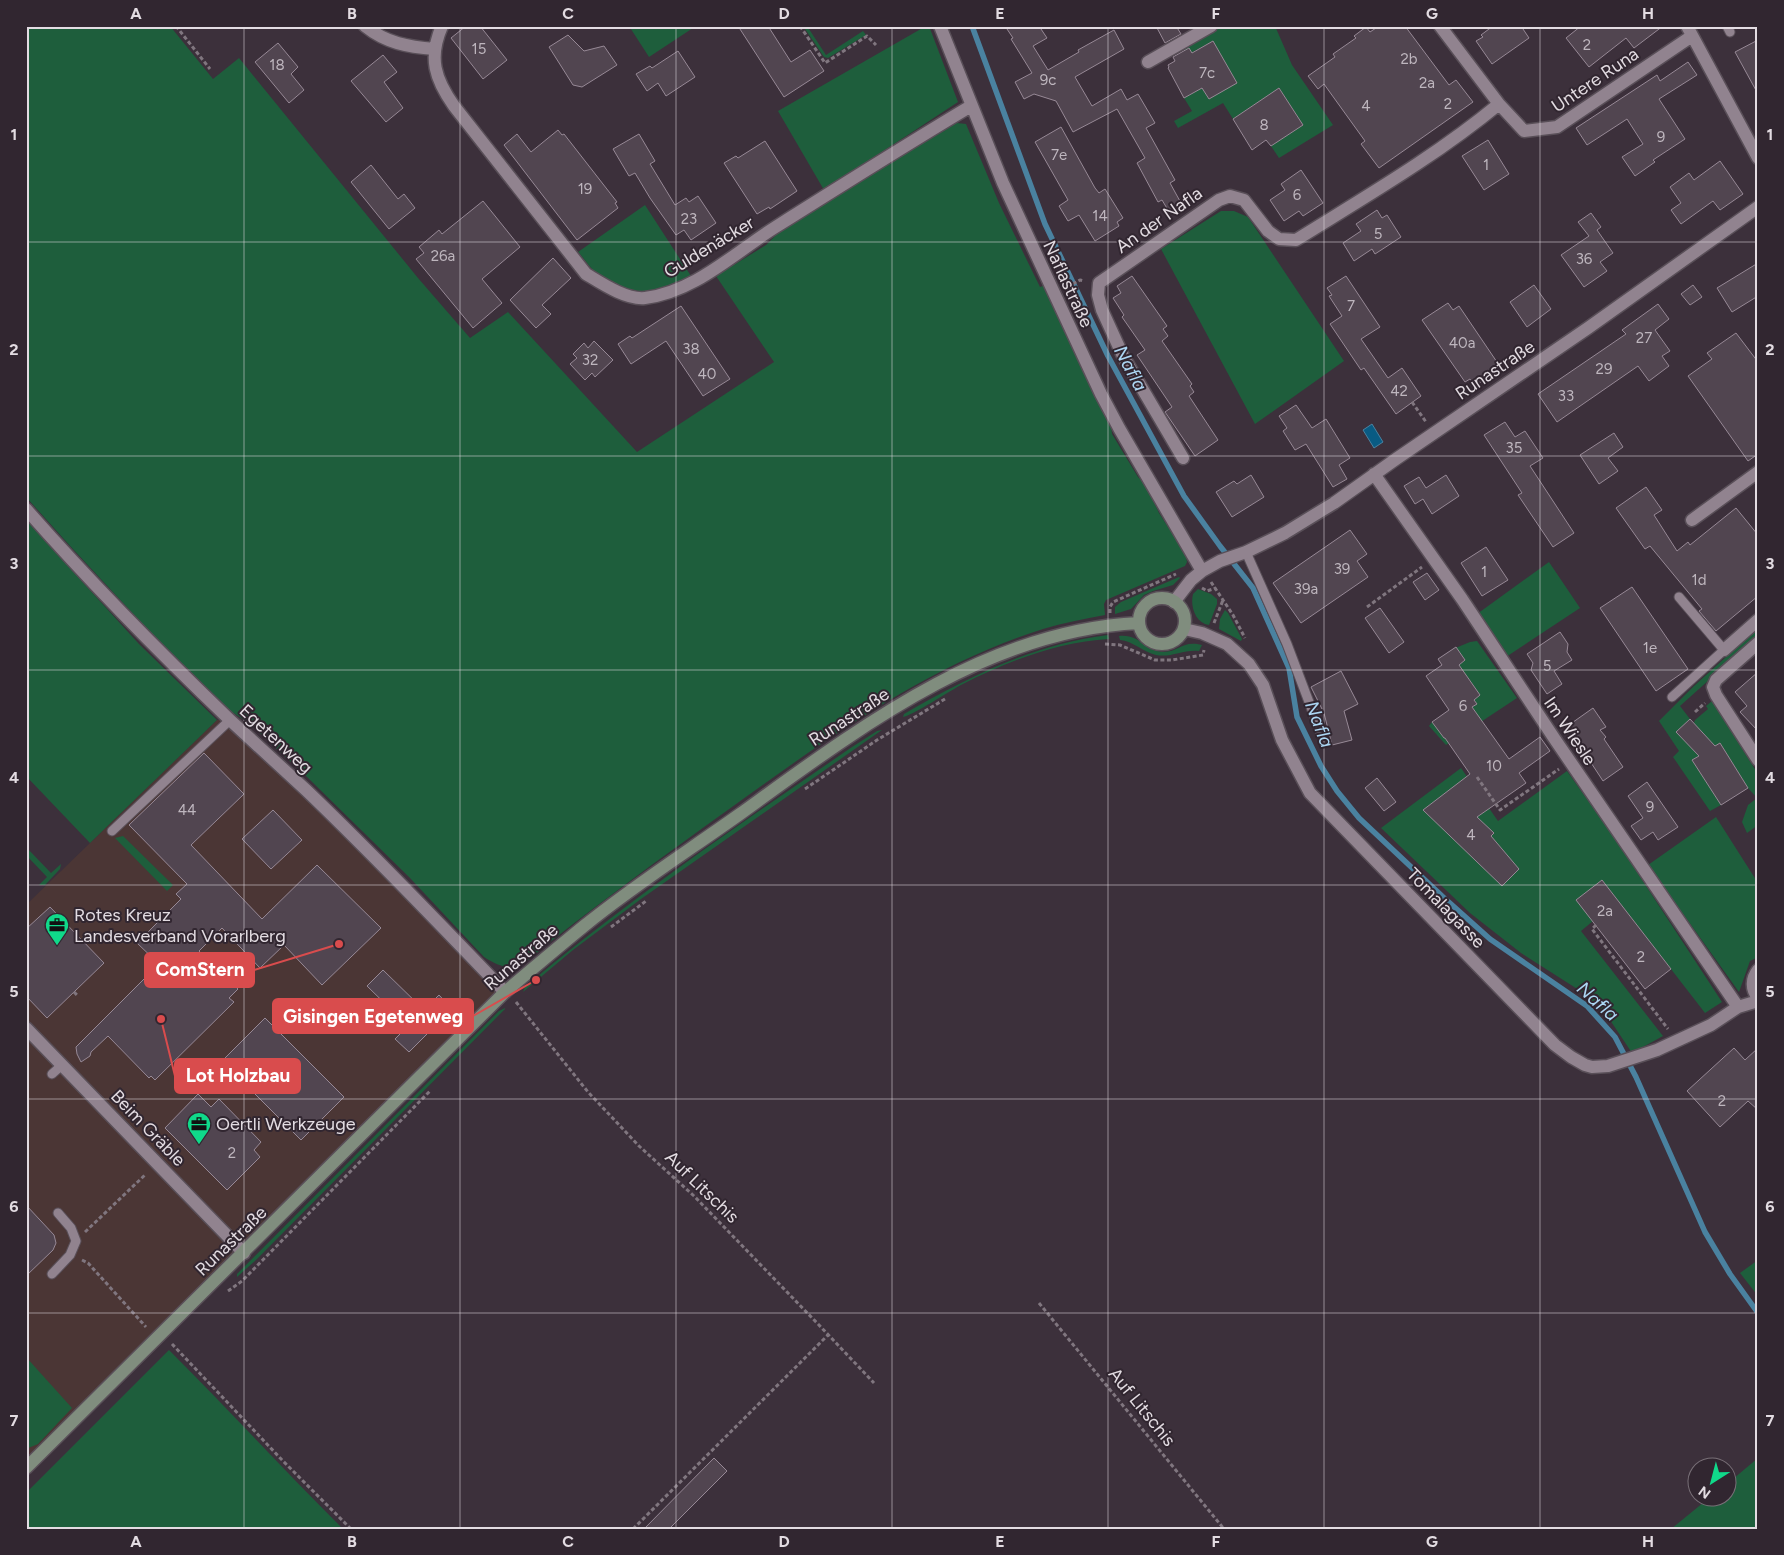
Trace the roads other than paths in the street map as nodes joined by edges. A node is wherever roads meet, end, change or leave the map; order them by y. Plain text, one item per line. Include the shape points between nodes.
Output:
1 (365, 26) edge
2 (442, 26) edge
3 (940, 26) edge
4 (1211, 26) edge
5 (1440, 26) edge
6 (1689, 31) edge
7 (435, 49) junction
8 (1148, 62) dead end
9 (1499, 104) junction
10 (971, 106) junction
11 (1758, 158) edge
12 (1758, 207) edge
13 (1183, 458) dead end
14 (1758, 472) edge
15 (1374, 474) junction
16 (26, 509) edge
17 (1692, 520) dead end
18 (1241, 554) junction
19 (1202, 571) junction
20 (1679, 597) dead end
21 (1174, 602) junction
22 (1758, 620) edge
23 (1139, 623) junction
24 (1184, 629) junction
25 (1758, 643) edge
26 (1724, 650) junction
27 (1672, 697) dead end
28 (230, 720) junction
29 (1320, 731) dead end
30 (1758, 760) edge
31 (112, 831) dead end
32 (1758, 970) edge
33 (505, 992) junction
34 (1758, 1000) edge
35 (1738, 1006) junction
36 (26, 1028) edge
37 (62, 1064) junction
38 (52, 1074) dead end
39 (58, 1213) dead end
40 (244, 1253) junction
41 (52, 1274) dead end
42 (26, 1468) edge

1 - 7 street via 390,42
2 - 7 street, Guldenäcker
3 - 10 street, Naflastraße
4 - 8 street
5 - 9 street, Untere Runa
6 - 9 street, Untere Runa via 1556,127 1524,131
6 - 11 street
7 - 10 street, Guldenäcker via 437,75 445,92 586,274 612,291 642,298 664,295 702,277 775,227
9 - 13 street, An der Nafla via 1424,160 1296,240 1280,239 1268,231 1244,200 1230,196 1219,200 1100,284 1098,295 1102,310 1123,356
10 - 19 street, Naflastraße via 1003,184 1101,394
12 - 15 street, Runastraße
14 - 17 street
15 - 18 street, Runastraße via 1334,504
15 - 35 street, Im Wiesle
16 - 28 street, Egetenweg via 144,636
18 - 19 street, Runastraße
18 - 29 lane via 1287,644
19 - 21 street, Runastraße
20 - 26 lane
21 - 23 street via 1160,598 1147,603
21 - 24 street via 1184,614
22 - 26 street
23 - 24 street via 1145,637 1159,644 1174,640
23 - 33 street, Runastraße via 1048,638 993,657 922,692 836,745 666,867 585,926
24 - 35 street, Tomalagasse via 1227,644 1249,664 1263,685 1282,740 1310,793 1571,1058 1599,1067 1648,1054 1711,1025
25 - 30 street via 1716,680 1713,687
26 - 27 lane
28 - 31 lane
28 - 33 street, Egetenweg via 313,796
32 - 34 street via 1753,981
33 - 40 street, Runastraße
34 - 35 street, Tomalagasse
36 - 37 street, Beim Gräble
37 - 38 lane
37 - 40 street, Beim Gräble
39 - 41 lane via 71,1228 76,1241 70,1255
40 - 42 street, Runastraße

